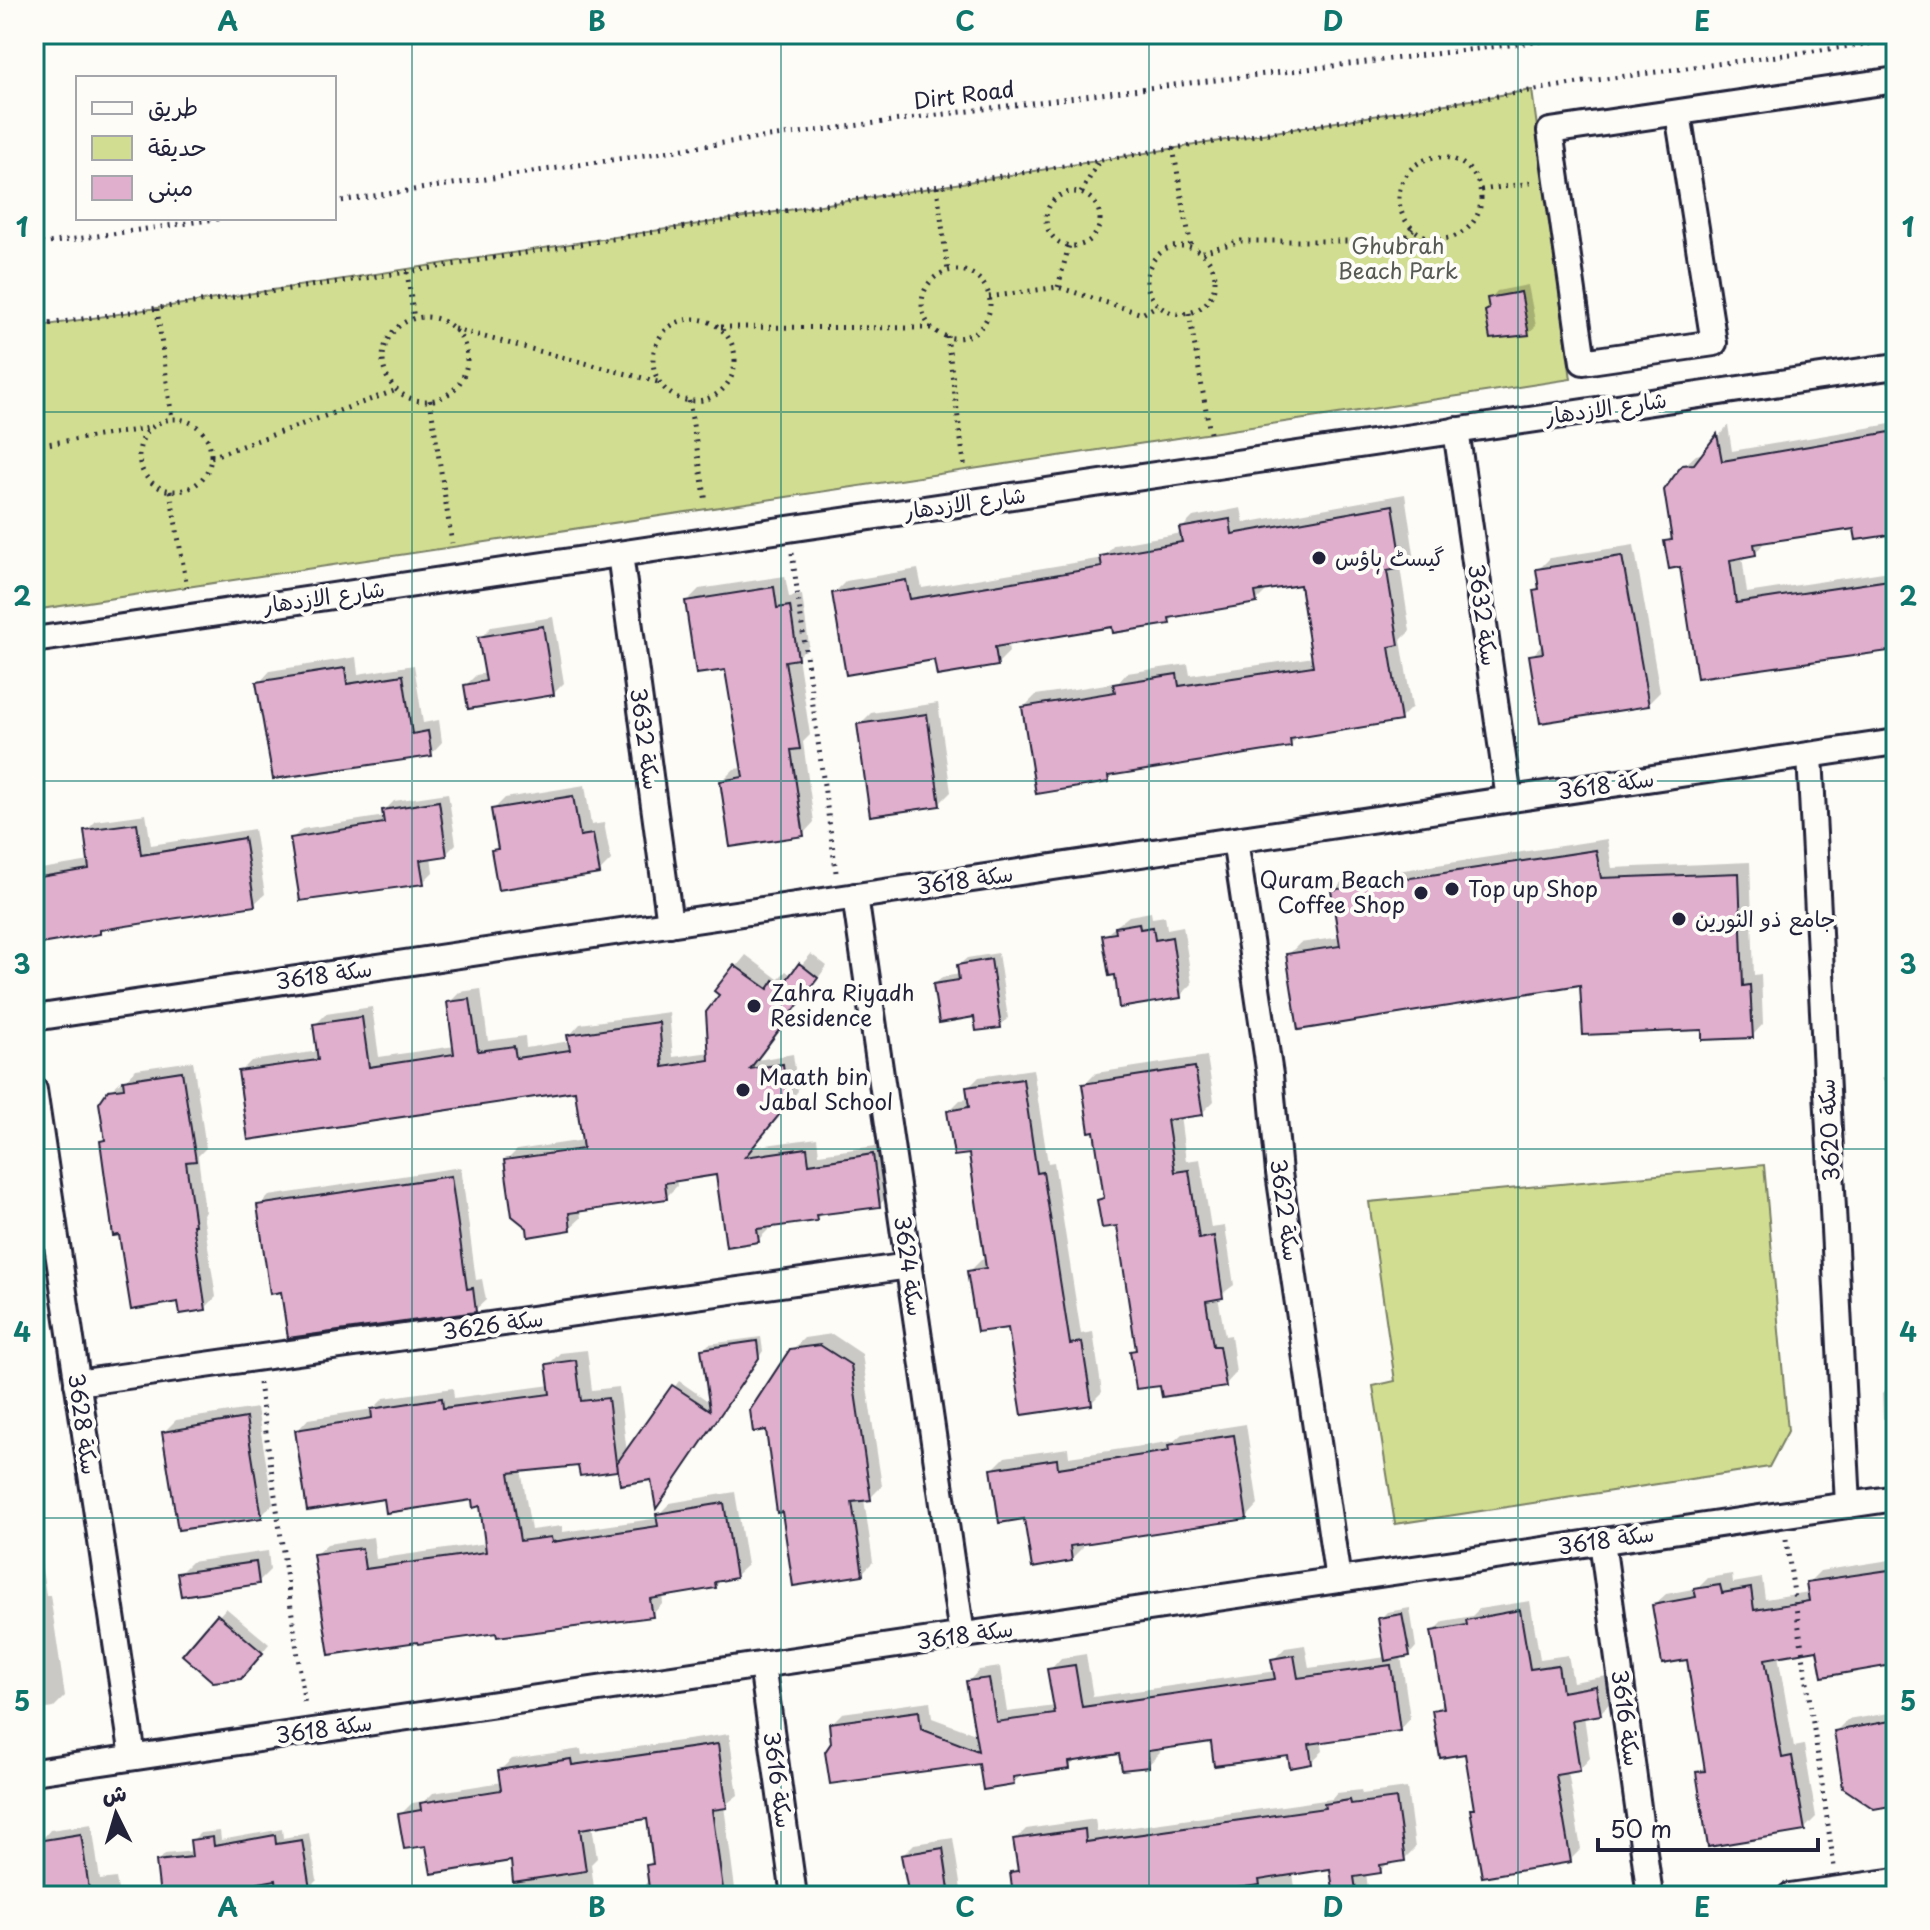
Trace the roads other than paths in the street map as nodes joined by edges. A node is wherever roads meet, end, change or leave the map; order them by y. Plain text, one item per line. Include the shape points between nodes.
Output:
1 (1896, 80) edge
2 (1678, 113) junction
3 (1896, 366) edge
4 (1456, 430) junction
5 (620, 554) junction
6 (34, 640) edge
7 (1896, 742) edge
8 (1810, 755) junction
9 (1509, 799) junction
10 (1235, 840) junction
11 (847, 897) junction
12 (670, 924) junction
13 (34, 1018) edge
14 (34, 1090) edge
15 (909, 1266) junction
16 (77, 1383) junction
17 (1896, 1498) edge
18 (1848, 1505) junction
19 (1602, 1541) junction
20 (1338, 1580) junction
21 (962, 1635) junction
22 (762, 1665) junction
23 (133, 1757) junction
24 (34, 1772) edge
25 (1896, 1881) edge
26 (794, 1896) edge
27 (1650, 1896) edge
28 (1790, 1896) edge

1 - 2 street
2 - 2 street via 1714,343 1583,362 1550,131
3 - 4 street, شارع الازدهار
4 - 5 street, شارع الازدهار
4 - 9 street, سكة 3632
5 - 6 street, شارع الازدهار
5 - 12 street, سكة 3632
7 - 8 street, سكة 3618
8 - 9 street, سكة 3618
8 - 18 street, سكة 3620
9 - 10 street, سكة 3618
10 - 11 street, سكة 3618
10 - 20 street, سكة 3622
11 - 12 street, سكة 3618
11 - 15 street, سكة 3624
12 - 13 street, سكة 3618
14 - 16 street, سكة 3628
15 - 16 street, سكة 3626
15 - 21 street, سكة 3624
16 - 23 street, سكة 3628
17 - 18 street, سكة 3618
18 - 19 street, سكة 3618
19 - 20 street, سكة 3618
19 - 27 street, سكة 3616
20 - 21 street, سكة 3618
21 - 22 street, سكة 3618
22 - 23 street, سكة 3618
22 - 26 street, سكة 3616
23 - 24 street, سكة 3618
25 - 28 street

